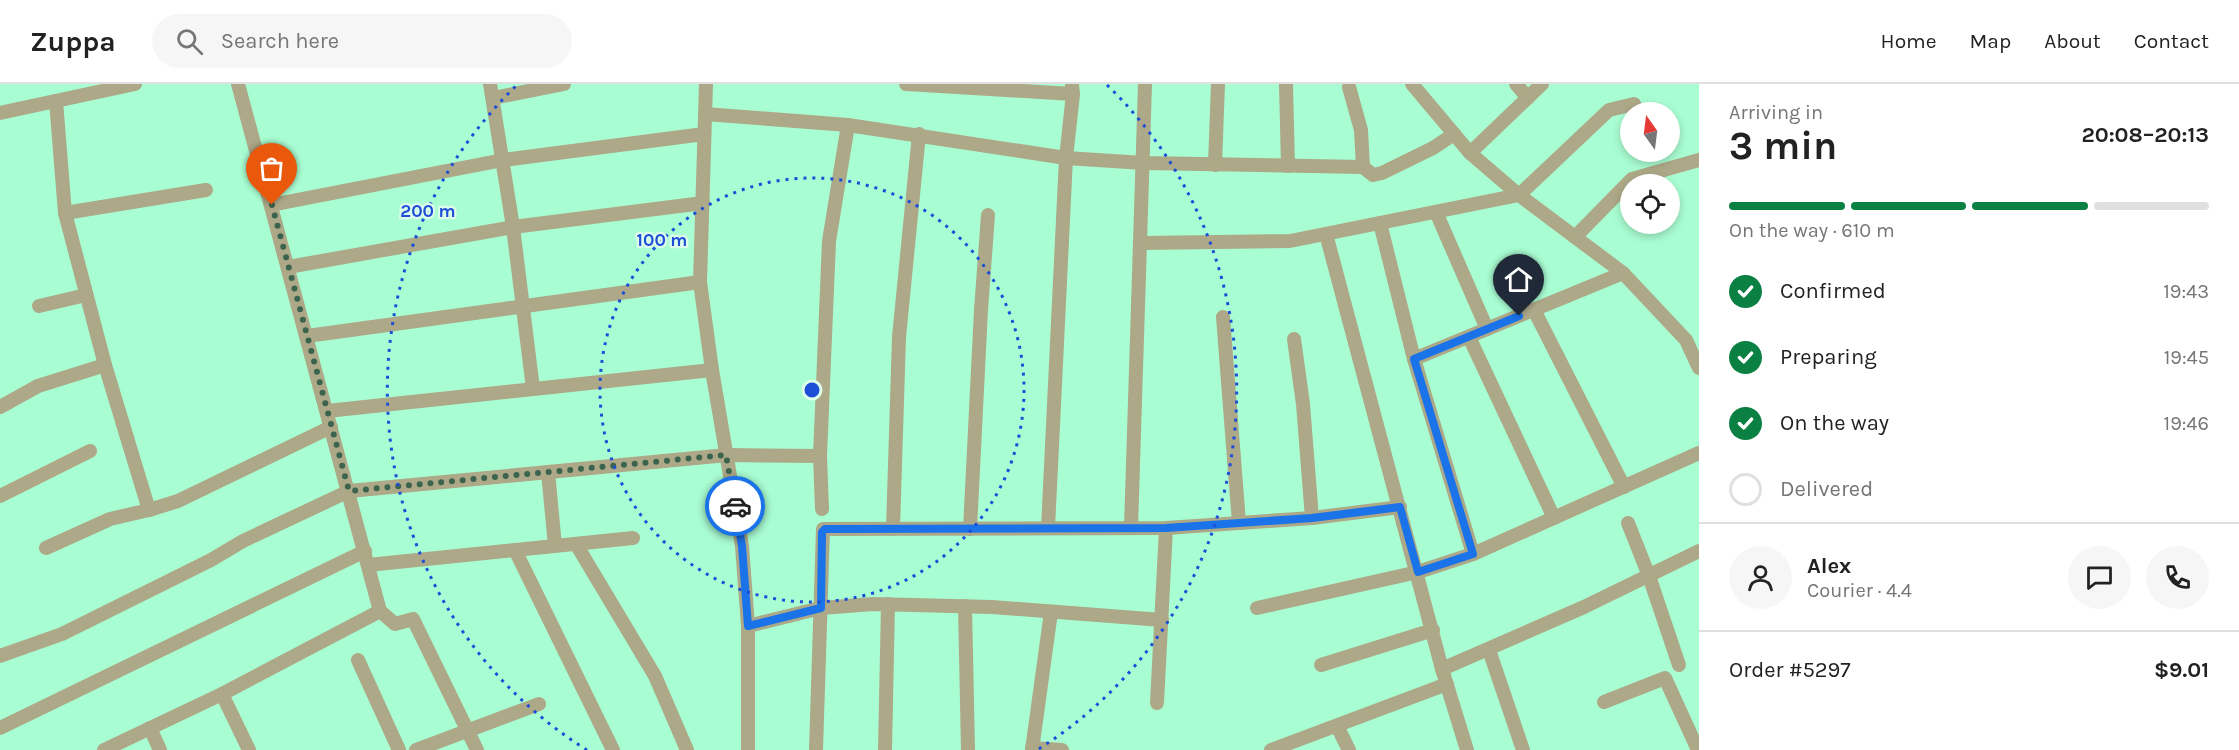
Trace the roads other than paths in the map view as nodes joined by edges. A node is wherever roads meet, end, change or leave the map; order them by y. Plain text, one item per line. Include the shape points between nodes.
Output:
1 (135, 84) edge
2 (238, 84) edge
3 (564, 84) edge
4 (706, 84) edge
5 (906, 84) edge
6 (1145, 84) edge
7 (1218, 84) edge
8 (1286, 84) edge
9 (1412, 84) edge
10 (1516, 84) edge
11 (1542, 84) edge
12 (1349, 87) dead end
13 (1072, 89) edge
14 (491, 91) edge
15 (1528, 98) junction
16 (56, 101) junction
17 (1620, 108) edge
18 (0, 113) edge
19 (705, 114) junction
20 (848, 125) junction
21 (704, 134) junction
22 (919, 134) junction
23 (1454, 134) junction
24 (1470, 153) junction
25 (1066, 158) junction
26 (503, 160) junction
27 (1699, 160) edge
28 (1144, 163) junction
29 (1215, 165) junction
30 (1288, 166) junction
31 (1363, 167) junction
32 (206, 190) dead end
33 (1519, 195) junction
34 (703, 203) junction
35 (272, 205) junction
36 (1436, 212) junction
37 (65, 213) junction
38 (988, 215) dead end
39 (1380, 223) junction
40 (513, 227) junction
41 (1326, 234) junction
42 (1575, 237) junction
43 (1142, 243) junction
44 (288, 267) junction
45 (1623, 273) junction
46 (700, 282) junction
47 (86, 295) junction
48 (39, 306) dead end
49 (523, 307) junction
50 (1534, 310) junction
51 (1223, 317) dead end
52 (1487, 329) junction
53 (307, 336) junction
54 (1469, 337) junction
55 (1294, 339) dead end
56 (1414, 359) junction
57 (105, 365) junction
58 (1699, 368) edge
59 (712, 370) junction
60 (533, 389) junction
61 (0, 406) edge
62 (327, 411) junction
63 (331, 427) junction
64 (90, 451) dead end
65 (1699, 453) edge
66 (726, 455) junction
67 (820, 456) junction
68 (548, 472) junction
69 (1624, 487) junction
70 (349, 491) junction
71 (0, 496) edge
72 (1400, 507) junction
73 (822, 509) dead end
74 (149, 510) junction
75 (1312, 518) junction
76 (1554, 518) junction
77 (1239, 523) junction
78 (1628, 523) dead end
79 (1048, 528) junction
80 (1131, 528) junction
81 (1166, 528) junction
82 (893, 529) junction
83 (970, 529) junction
84 (633, 538) dead end
85 (576, 543) junction
86 (555, 546) junction
87 (46, 548) dead end
88 (514, 550) junction
89 (1699, 550) edge
90 (1473, 554) junction
91 (367, 558) junction
92 (1418, 572) junction
93 (1649, 576) junction
94 (888, 604) junction
95 (965, 606) junction
96 (821, 608) junction
97 (1257, 608) dead end
98 (380, 611) junction
99 (1051, 612) junction
100 (1162, 620) junction
101 (748, 626) junction
102 (1432, 630) junction
103 (1489, 650) junction
104 (0, 656) edge
105 (358, 660) dead end
106 (1321, 665) dead end
107 (1679, 665) dead end
108 (1442, 669) junction
109 (1447, 684) junction
110 (222, 694) junction
111 (1604, 702) dead end
112 (1157, 703) dead end
113 (539, 704) dead end
114 (1337, 726) junction
115 (0, 728) edge
116 (150, 728) junction
117 (468, 729) junction
118 (1032, 749) edge
119 (104, 750) edge
120 (160, 750) edge
121 (249, 750) edge
122 (399, 750) edge
123 (416, 750) edge
124 (477, 750) edge
125 (613, 750) edge
126 (687, 750) edge
127 (748, 750) edge
128 (816, 750) edge
129 (885, 750) edge
130 (968, 750) edge
131 (1062, 750) edge
132 (1271, 750) edge
133 (1349, 750) edge
134 (1467, 750) edge
135 (1524, 750) edge
136 (1698, 750) edge

1 - 16 street
2 - 35 street
3 - 14 street
4 - 19 street
5 - 13 street
6 - 28 street
7 - 29 street
8 - 30 street
9 - 23 street
10 - 15 street
11 - 15 street
12 - 31 street via 1361,130
13 - 25 street
14 - 26 street
15 - 24 street
16 - 18 street
16 - 37 street
17 - 33 street via 1610,110
19 - 20 street
19 - 21 street
20 - 22 street
20 - 67 street via 829,241
21 - 26 street
21 - 34 street
22 - 25 street
22 - 82 street via 899,337
23 - 24 street
23 - 31 street via 1382,173 1373,175
24 - 33 street
25 - 28 street
25 - 79 street
26 - 35 street
26 - 40 street
27 - 42 street via 1632,179
28 - 29 street
28 - 43 street
29 - 30 street
30 - 31 street
32 - 37 street
33 - 36 street
33 - 42 street
34 - 40 street
34 - 46 street
35 - 44 street
36 - 39 street
36 - 52 street
37 - 47 street
38 - 83 street
39 - 41 street
39 - 56 street
40 - 44 street
40 - 49 street
41 - 43 street via 1290,241
41 - 72 street
42 - 45 street
43 - 80 street
44 - 53 street
45 - 50 street
45 - 58 street via 1686,340
46 - 49 street
46 - 59 street
47 - 48 street
47 - 57 street
49 - 53 street
49 - 60 street
50 - 52 street
50 - 69 street
51 - 77 street
52 - 54 street
53 - 62 street
54 - 56 street
54 - 76 street
55 - 75 street
56 - 90 street
57 - 61 street via 38,386
57 - 74 street
59 - 60 street
59 - 66 street
60 - 62 street
62 - 63 street
63 - 70 street
63 - 74 street via 178,501
64 - 71 street
65 - 69 street
66 - 67 street
66 - 68 street
66 - 101 street via 742,546
67 - 73 street
68 - 70 street
68 - 86 street
69 - 76 street
70 - 91 street
70 - 104 street via 243,540 211,560 62,634
72 - 75 street
72 - 92 street
74 - 87 street via 110,519
75 - 77 street
76 - 90 street
77 - 81 street
78 - 93 street
79 - 80 street
79 - 83 street
80 - 81 street
81 - 100 street
82 - 83 street
82 - 96 street via 823,529
84 - 85 street
85 - 86 street
85 - 126 street via 655,676
86 - 88 street
88 - 91 street
88 - 125 street
89 - 93 street
90 - 92 street
91 - 98 street
91 - 115 street
92 - 97 street
92 - 102 street
93 - 103 street
93 - 107 street
94 - 95 street
94 - 96 street
94 - 129 street
95 - 99 street
95 - 130 street
96 - 101 street
96 - 128 street
98 - 110 street
98 - 117 street via 395,624 413,619
99 - 100 street
99 - 118 street
100 - 112 street
101 - 127 street
102 - 106 street
102 - 108 street
103 - 108 street
103 - 135 street
105 - 122 street
108 - 109 street
109 - 114 street
109 - 134 street
110 - 116 street
110 - 121 street
111 - 136 street via 1665,678
113 - 117 street
114 - 132 street
114 - 133 street
116 - 119 street
116 - 120 street
117 - 123 street
117 - 124 street
118 - 131 street

